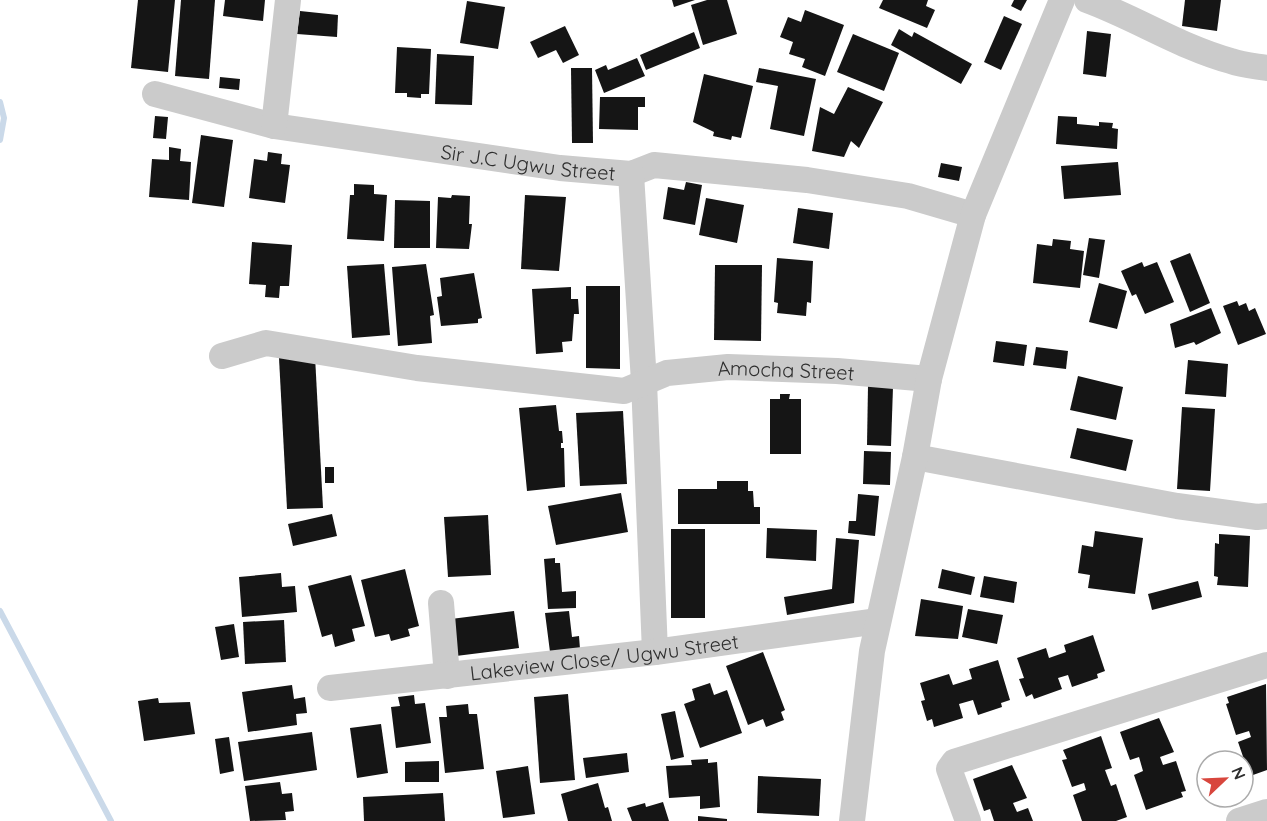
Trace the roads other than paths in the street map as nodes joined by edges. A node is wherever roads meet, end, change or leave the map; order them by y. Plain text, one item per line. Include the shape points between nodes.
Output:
1 (288, 0) edge
2 (1062, 0) edge
3 (1087, 0) edge
4 (1267, 68) edge
5 (155, 94) dead end
6 (274, 126) junction
7 (631, 174) junction
8 (973, 215) junction
9 (222, 356) dead end
10 (929, 380) junction
11 (644, 382) junction
12 (915, 457) junction
13 (1267, 516) edge
14 (441, 603) dead end
15 (878, 621) junction
16 (655, 652) junction
17 (1267, 665) edge
18 (447, 676) junction
19 (330, 688) dead end
20 (1267, 812) edge
21 (852, 821) edge
22 (968, 821) edge
23 (1239, 821) edge

1 - 6 street
2 - 8 street
3 - 4 street via 1231,62
5 - 6 street, Sir J.C Ugwu Street
6 - 7 street, Sir J.C Ugwu Street via 560,168
7 - 8 street, Sir J.C Ugwu Street via 654,165 807,180 908,196
7 - 11 street
8 - 10 street
9 - 11 street, Amocha Street via 266,343 503,379 624,391
10 - 11 street, Amocha Street via 837,371 728,367 667,373
10 - 12 street
11 - 16 street
12 - 13 street via 1177,506
12 - 15 street
14 - 18 street
15 - 16 street, Lakeview Close/ Ugwu Street
15 - 21 street
16 - 18 street, Lakeview Close/ Ugwu Street
17 - 22 street via 954,762 949,768
18 - 19 street, Lakeview Close/ Ugwu Street
20 - 23 street

